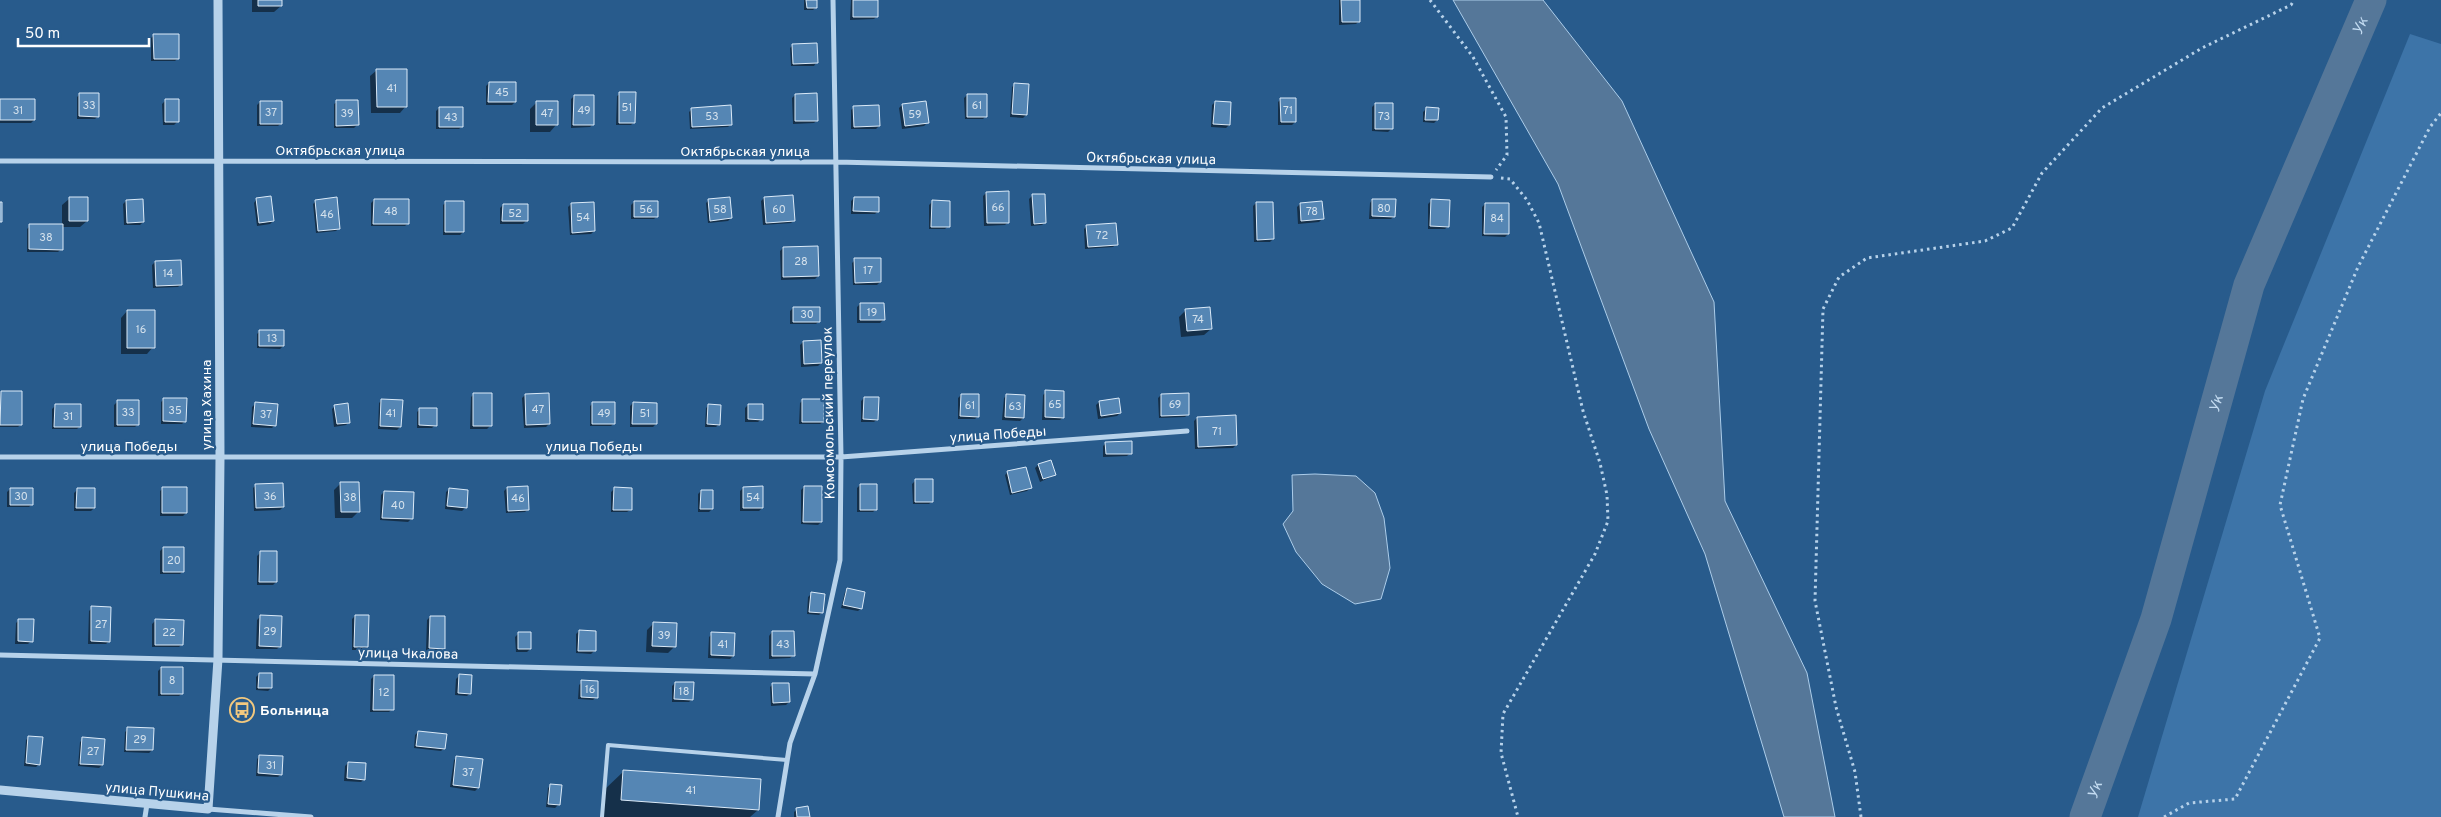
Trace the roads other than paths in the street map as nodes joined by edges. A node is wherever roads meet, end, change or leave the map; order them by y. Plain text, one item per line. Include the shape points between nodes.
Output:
1 (218, 0) edge
2 (833, 0) edge
3 (0, 161) edge
4 (220, 162) junction
5 (836, 162) junction
6 (1491, 177) road end
7 (1187, 431) dead end
8 (841, 457) junction
9 (0, 458) edge
10 (220, 458) junction
11 (0, 655) edge
12 (218, 659) junction
13 (815, 674) junction
14 (787, 760) junction
15 (0, 790) edge
16 (147, 804) junction
17 (208, 809) junction
18 (145, 817) edge
19 (311, 817) edge
20 (602, 817) edge
21 (778, 817) edge

1 - 4 street, улица Хахина
2 - 5 street, Комсомольский переулок
3 - 4 street, Октябрьская улица
4 - 5 street, Октябрьская улица
4 - 10 street, улица Хахина
5 - 6 street, Октябрьская улица
5 - 8 street, Комсомольский переулок
7 - 8 street, улица Победы
8 - 10 street, улица Победы
8 - 13 street, Комсомольский переулок via 840,560
9 - 10 street, улица Победы
10 - 12 street, улица Хахина
11 - 12 street, улица Чкалова
12 - 13 street, улица Чкалова
12 - 17 street, улица Хахина
13 - 14 street, Комсомольский переулок
14 - 20 lane via 608,744
14 - 21 street, Комсомольский переулок
15 - 16 street, улица Пушкина
16 - 17 street, улица Пушкина
16 - 18 street
17 - 19 street, улица Пушкина

